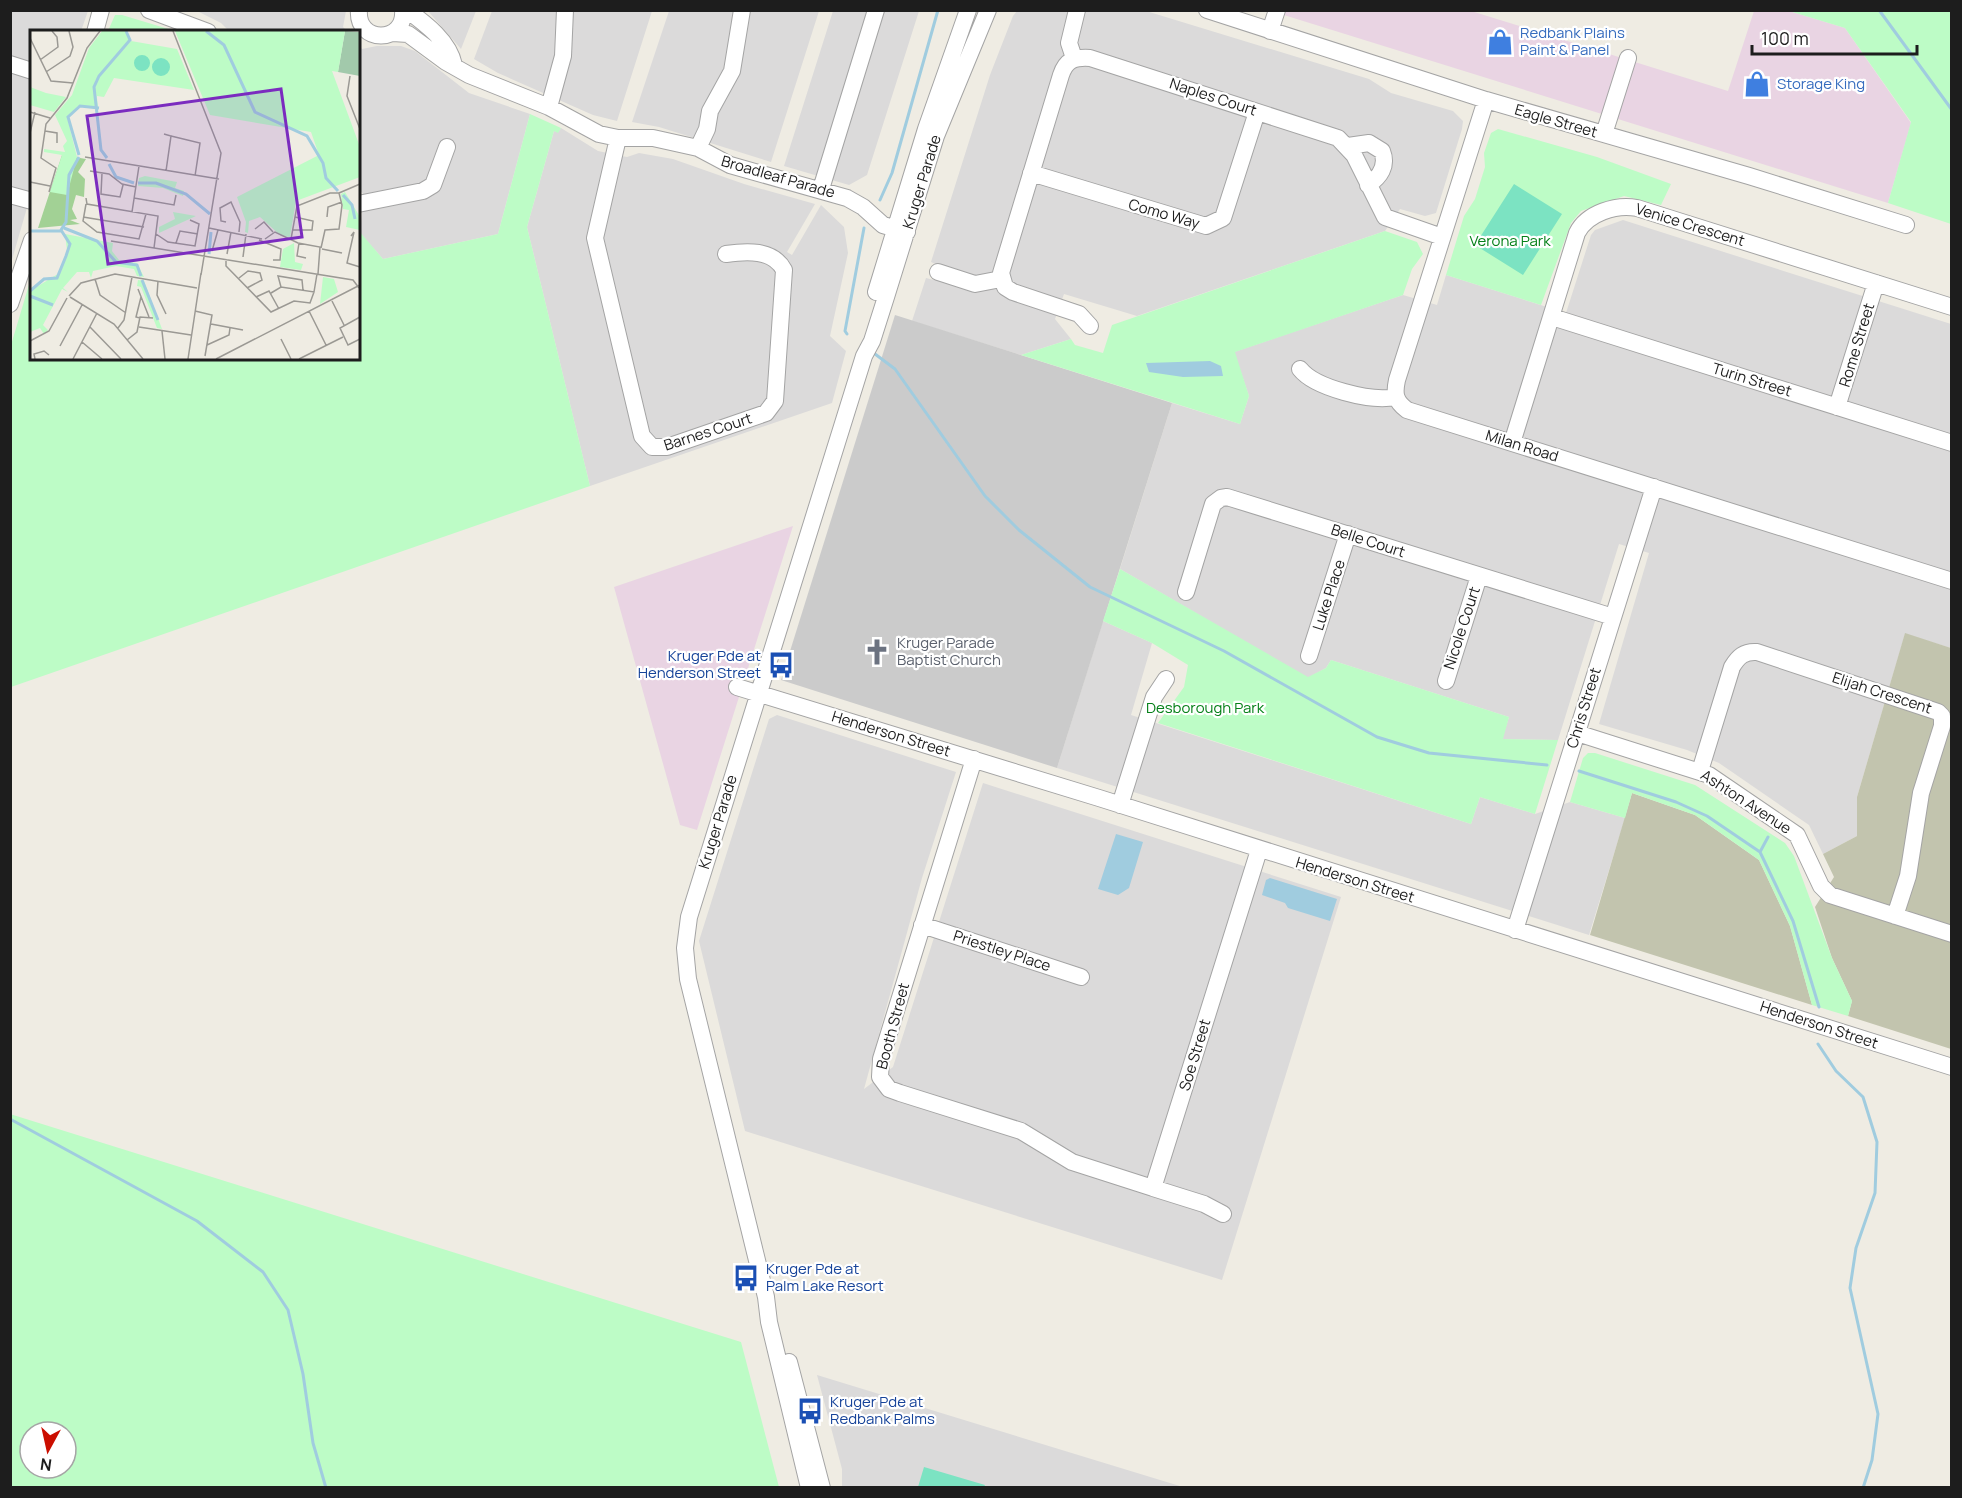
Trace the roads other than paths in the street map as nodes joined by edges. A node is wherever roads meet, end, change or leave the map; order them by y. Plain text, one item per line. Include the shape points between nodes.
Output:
1 (101, 10) edge
2 (149, 10) edge
3 (405, 10) edge
4 (565, 10) edge
5 (742, 10) edge
6 (876, 10) edge
7 (968, 10) edge
8 (988, 10) edge
9 (1077, 10) edge
10 (1208, 10) edge
11 (1276, 10) edge
12 (359, 11) edge
13 (96, 30) edge
14 (203, 30) edge
15 (1270, 31) junction
16 (361, 32) edge
17 (393, 33) junction
18 (1074, 58) junction
19 (1628, 58) dead end
20 (10, 64) edge
21 (454, 66) junction
22 (30, 70) edge
23 (1486, 100) junction
24 (549, 107) junction
25 (1257, 112) junction
26 (1604, 134) junction
27 (618, 138) junction
28 (1348, 146) junction
29 (447, 147) dead end
30 (699, 148) junction
31 (1031, 173) junction
32 (1368, 185) junction
33 (821, 189) junction
34 (10, 195) edge
35 (30, 200) edge
36 (360, 204) edge
37 (903, 225) junction
38 (1906, 225) dead end
39 (1443, 237) junction
40 (30, 246) edge
41 (726, 254) dead end
42 (938, 272) dead end
43 (1001, 279) junction
44 (1876, 283) junction
45 (10, 304) edge
46 (1952, 307) edge
47 (1552, 317) junction
48 (1090, 326) dead end
49 (1300, 369) dead end
50 (1395, 397) junction
51 (1837, 407) junction
52 (1512, 443) junction
53 (1952, 443) edge
54 (1654, 488) junction
55 (1348, 534) junction
56 (1479, 576) junction
57 (1952, 581) edge
58 (1186, 592) dead end
59 (1613, 617) junction
60 (1309, 656) dead end
61 (1166, 680) dead end
62 (1446, 681) dead end
63 (737, 687) dead end
64 (758, 694) junction
65 (1577, 733) junction
66 (974, 759) junction
67 (1700, 771) junction
68 (1120, 805) junction
69 (1259, 850) junction
70 (1895, 916) junction
71 (922, 926) junction
72 (1515, 930) junction
73 (1952, 933) edge
74 (1081, 977) dead end
75 (1952, 1067) edge
76 (1153, 1188) junction
77 (1223, 1214) dead end
78 (766, 1297) junction
79 (809, 1488) edge
80 (822, 1488) edge

1 - 13 street
2 - 14 street
3 - 17 street
3 - 21 street via 428,26 442,42
4 - 24 street via 563,56
5 - 30 street via 732,71 710,111
6 - 33 street
7 - 37 street, Kruger Parade
8 - 37 street, Kruger Parade
9 - 18 street via 1069,44
10 - 15 street, Eagle Street
11 - 15 street
12 - 16 street
15 - 23 street, Eagle Street
16 - 17 street, Broadleaf Parade via 377,37
17 - 21 street, Broadleaf Parade via 408,34
18 - 25 street, Naples Court via 1090,58
18 - 31 street via 1063,68
19 - 26 street
20 - 22 street
21 - 24 street, Broadleaf Parade
23 - 26 street, Eagle Street
23 - 39 street
24 - 27 street, Broadleaf Parade via 598,134
25 - 28 street, Naples Court via 1323,131
25 - 31 street, Como Way via 1223,218 1206,226
26 - 38 street, Eagle Street
27 - 30 street, Broadleaf Parade via 653,138
27 - 41 street, Barnes Court via 595,238 642,436 652,447 667,447 766,413 775,401 784,270 776,259 765,255 744,251
28 - 32 street
28 - 32 street, Naples Court via 1369,143 1382,151 1382,171
29 - 36 street via 433,185 423,191
30 - 33 street, Broadleaf Parade via 730,165
31 - 43 street via 1002,263
32 - 39 street via 1385,217
33 - 37 street, Broadleaf Parade via 847,198 883,225
34 - 35 street
37 - 64 street, Kruger Parade via 872,341 864,356
39 - 50 street
40 - 45 street
42 - 43 street via 975,284
43 - 48 street via 1013,292 1079,314
44 - 46 street, Venice Crescent
44 - 47 street, Venice Crescent via 1637,208 1621,207 1593,215 1581,225
44 - 51 street, Rome Street
47 - 51 street, Turin Street
47 - 52 street, Venice Crescent
49 - 50 street via 1308,379 1372,399
50 - 52 street, Milan Road via 1407,410
51 - 53 street, Turin Street
52 - 54 street, Milan Road
54 - 57 street, Milan Road
54 - 59 street, Chris Street
55 - 56 street, Belle Court
55 - 58 street, Belle Court via 1235,498 1221,498 1210,512
55 - 60 street, Luke Place
56 - 59 street, Belle Court
56 - 62 street, Nicole Court
59 - 65 street, Chris Street
61 - 68 street via 1154,697
63 - 64 street, Henderson Street
64 - 66 street, Henderson Street
64 - 78 street, Kruger Parade via 692,909 685,948 688,979
65 - 67 street, Ashton Avenue
65 - 72 street, Chris Street
66 - 68 street, Henderson Street
66 - 71 street, Booth Street
67 - 70 street, Ashton Avenue via 1797,835 1821,886 1830,895
67 - 70 street, Elijah Crescent via 1732,667 1749,651 1938,712 1942,726 1921,793 1908,876
68 - 69 street, Henderson Street
69 - 72 street, Henderson Street
69 - 76 street, Soe Street
70 - 73 street, Ashton Avenue
71 - 74 street, Priestley Place
71 - 76 street, Booth Street via 881,1059 883,1083 900,1093 1022,1131 1082,1166
72 - 75 street, Henderson Street
76 - 77 street
78 - 79 street, Kruger Parade
78 - 80 street, Kruger Parade via 793,1374

